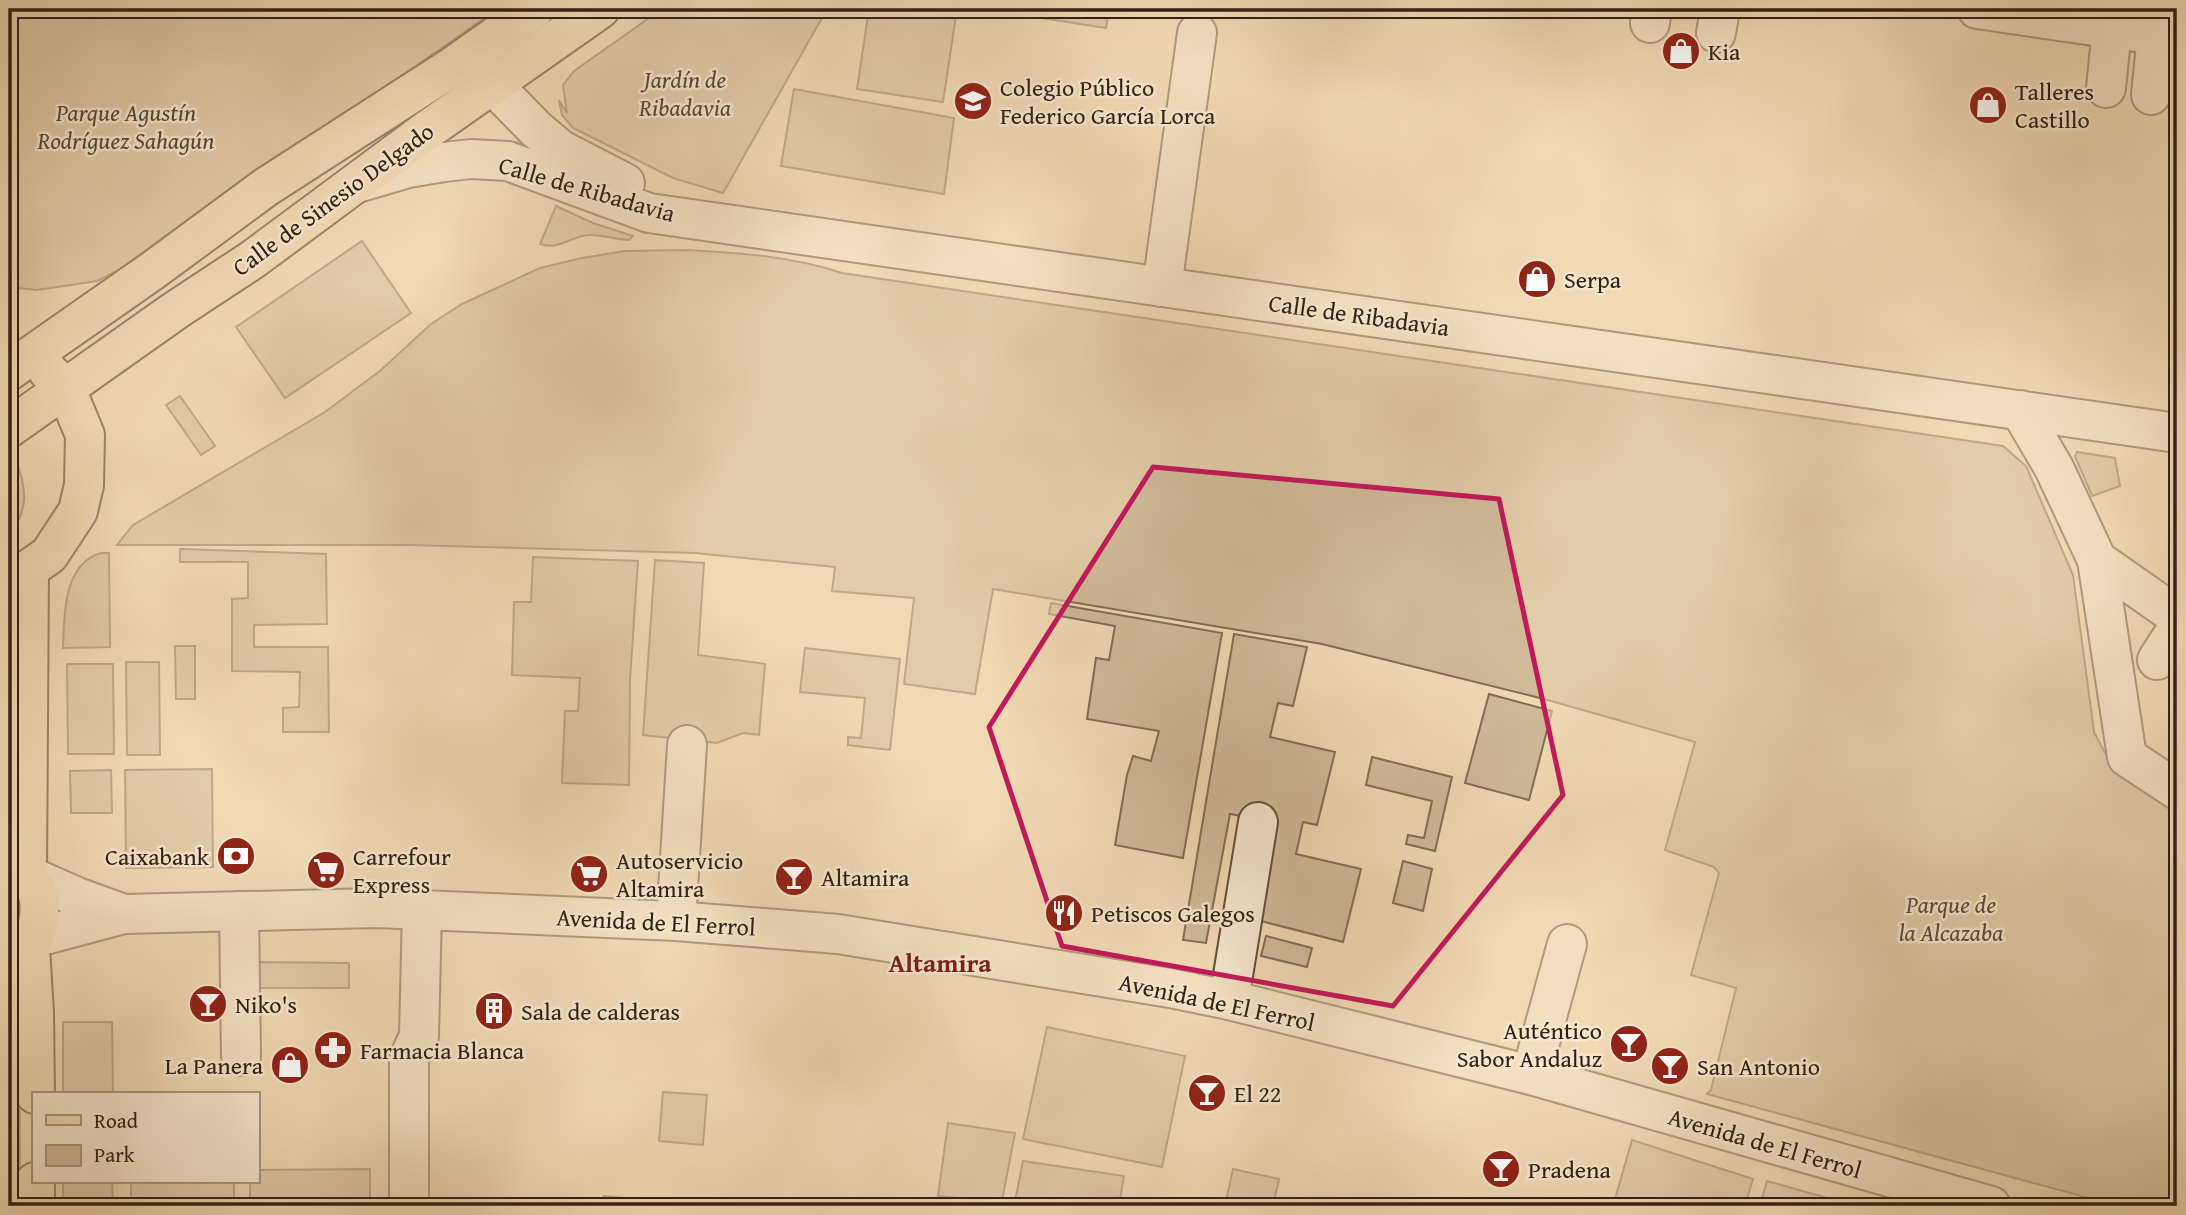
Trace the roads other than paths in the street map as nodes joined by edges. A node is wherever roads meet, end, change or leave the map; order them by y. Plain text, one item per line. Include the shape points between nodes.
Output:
1 (534, 9) edge
2 (600, 9) edge
3 (1977, 9) edge
4 (2112, 28) junction
5 (1197, 33) dead end
6 (2167, 36) edge
7 (453, 68) junction
8 (492, 85) junction
9 (2106, 88) dead end
10 (2151, 95) dead end
11 (352, 185) junction
12 (698, 221) junction
13 (1162, 287) junction
14 (16, 355) edge
15 (66, 389) junction
16 (2020, 410) junction
17 (9, 428) edge
18 (2177, 433) edge
19 (2096, 560) junction
20 (19, 573) edge
21 (2177, 616) edge
22 (687, 745) dead end
23 (2177, 790) edge
24 (1249, 821) dead end
25 (18, 872) edge
26 (422, 909) junction
27 (239, 911) junction
28 (124, 914) junction
29 (676, 921) junction
30 (1567, 944) dead end
31 (24, 947) edge
32 (1219, 998) junction
33 (419, 1036) junction
34 (242, 1056) dead end
35 (1531, 1075) junction
36 (35, 1092) edge
37 (35, 1184) edge
38 (35, 1206) edge
39 (409, 1206) edge
40 (430, 1206) edge
41 (1991, 1206) edge

1 - 7 main road, Calle de Sinesio Delgado
2 - 8 main road, Calle de Sinesio Delgado
3 - 4 street
4 - 6 street
4 - 9 street
5 - 13 street
6 - 10 street
7 - 8 street, Calle de Ribadavia
7 - 14 main road, Calle de Sinesio Delgado via 266,187 152,271
8 - 11 main road, Calle de Sinesio Delgado
8 - 12 street, Calle de Ribadavia via 561,150
11 - 12 street, Calle de Ribadavia via 444,162 508,161 649,213
11 - 15 main road, Calle de Sinesio Delgado
12 - 13 street, Calle de Ribadavia
13 - 16 street, Calle de Ribadavia
14 - 15 main road, Calle de Sinesio Delgado
15 - 17 main road, Calle de Sinesio Delgado
15 - 20 main road, Calle de Sinesio Delgado via 85,435 84,485 78,511 49,555
16 - 18 street, Calle de Ribadavia
16 - 19 street via 2054,468
19 - 21 street
19 - 23 street via 2127,757
20 - 25 main road
22 - 29 street
24 - 32 street
25 - 28 street, Avenida de El Ferrol
25 - 31 main road via 36,889 40,907
26 - 27 street, Avenida de El Ferrol
26 - 29 street, Avenida de El Ferrol
26 - 33 street
27 - 28 street, Avenida de El Ferrol
27 - 34 street
28 - 31 street, Avenida de El Ferrol
29 - 32 street, Avenida de El Ferrol via 838,934
30 - 35 street
31 - 36 main road via 34,1013
32 - 35 street, Avenida de El Ferrol
33 - 39 street via 409,1058
33 - 40 street via 429,1058
35 - 41 street, Avenida de El Ferrol
37 - 38 main road

